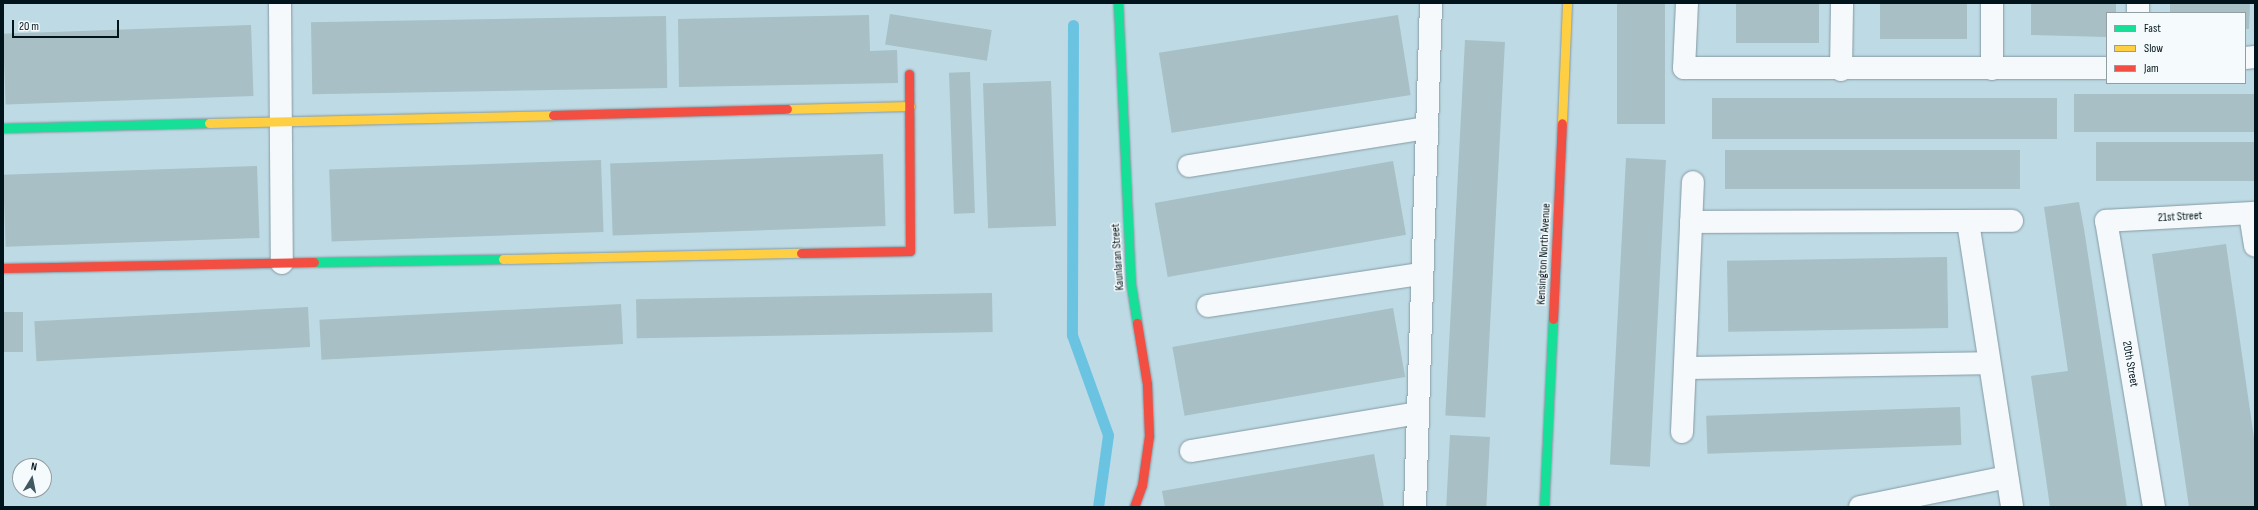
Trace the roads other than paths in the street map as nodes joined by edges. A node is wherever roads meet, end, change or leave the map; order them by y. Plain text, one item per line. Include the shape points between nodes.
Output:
1 (280, 3) edge
2 (1118, 3) edge
3 (1431, 3) edge
4 (1567, 3) edge
5 (1686, 3) edge
6 (1842, 3) edge
7 (1992, 3) edge
8 (2106, 68) edge
9 (1992, 69) junction
10 (1841, 70) junction
11 (909, 74) dead end
12 (910, 106) junction
13 (281, 121) junction
14 (3, 128) edge
15 (1427, 128) junction
16 (1189, 166) dead end
17 (1693, 182) dead end
18 (2252, 213) edge
19 (2012, 221) dead end
20 (2106, 221) joint
21 (1691, 222) junction
22 (1968, 222) junction
23 (2255, 246) edge
24 (282, 263) junction
25 (3, 268) edge
26 (1420, 274) junction
27 (1208, 306) dead end
28 (1989, 363) junction
29 (1685, 368) junction
30 (1417, 413) junction
31 (1682, 432) dead end
32 (1191, 451) dead end
33 (2007, 478) junction
34 (1134, 507) edge
35 (1415, 507) edge
36 (1544, 507) edge
37 (1860, 507) edge
38 (2012, 507) edge
39 (2154, 507) edge

1 - 13 street
2 - 34 street, Kaunlaran Street via 1131,285 1147,384 1149,436 1142,485
3 - 15 street
4 - 36 street, Kensington North Avenue
5 - 10 street via 1684,68
6 - 10 street
7 - 9 street
8 - 9 street
9 - 10 street
11 - 12 street
12 - 13 street
12 - 24 street via 910,251
13 - 14 street
13 - 24 street
15 - 16 street
15 - 26 street
17 - 21 street
18 - 20 street, 21st Street
18 - 23 street
19 - 22 street
20 - 39 street, 20th Street
21 - 22 street
21 - 29 street
22 - 28 street
24 - 25 street
26 - 27 street
26 - 30 street
28 - 29 street
28 - 33 street
29 - 31 street
30 - 32 street
30 - 35 street
33 - 37 street
33 - 38 street

